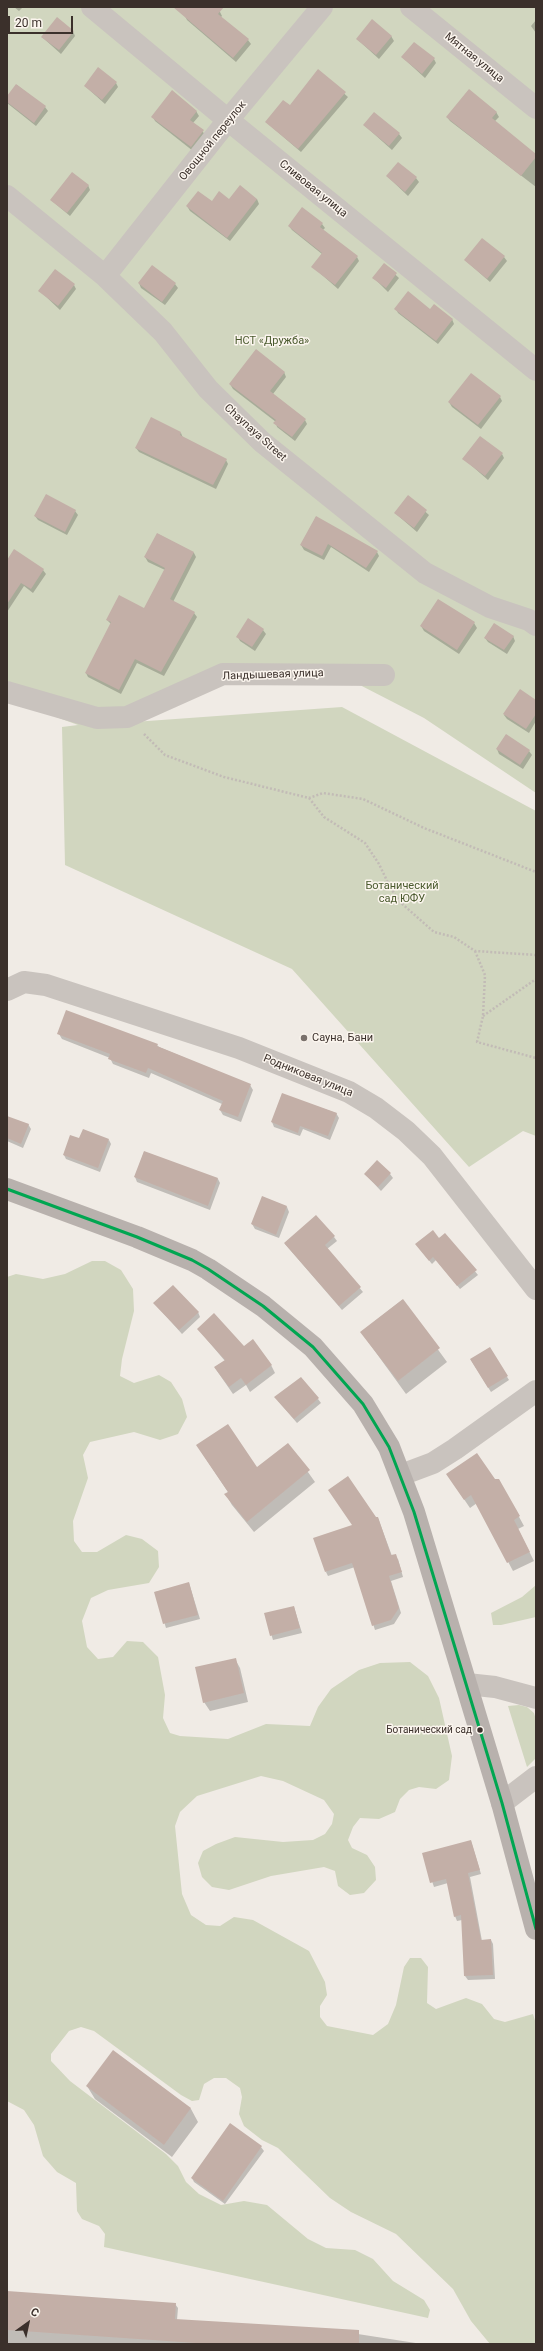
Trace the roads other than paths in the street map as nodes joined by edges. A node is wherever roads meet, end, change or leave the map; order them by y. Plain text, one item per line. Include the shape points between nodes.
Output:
1 (92, 7) edge
2 (322, 7) edge
3 (412, 7) edge
4 (536, 108) edge
5 (228, 120) junction
6 (7, 196) edge
7 (105, 276) junction
8 (536, 370) edge
9 (536, 625) edge
10 (384, 675) dead end
11 (7, 692) edge
12 (7, 990) edge
13 (7, 1189) edge
14 (536, 1289) edge
15 (536, 1391) edge
16 (401, 1475) junction
17 (466, 1684) junction
18 (536, 1698) edge
19 (536, 1777) edge
20 (502, 1803) junction
21 (536, 1929) edge

1 - 5 street, Сливовая улица
2 - 5 street, Овощной переулок
3 - 4 street, Мятная улица
5 - 7 street, Овощной переулок
5 - 8 street, Сливовая улица
6 - 7 street, Chaynaya Street
7 - 9 street, Chaynaya Street via 163,332 208,389 262,442 425,573 490,607 529,620
10 - 11 street, Ландышевая улица via 223,674 127,716 97,718
12 - 14 street, Родниковая улица via 24,982 46,985 239,1048 349,1092 382,1112 432,1156
13 - 16 main road via 192,1260 263,1306 313,1347 350,1387 376,1423
15 - 16 street via 456,1449 433,1463
16 - 17 main road
17 - 18 street via 495,1687
17 - 20 main road
19 - 20 street
20 - 21 main road

